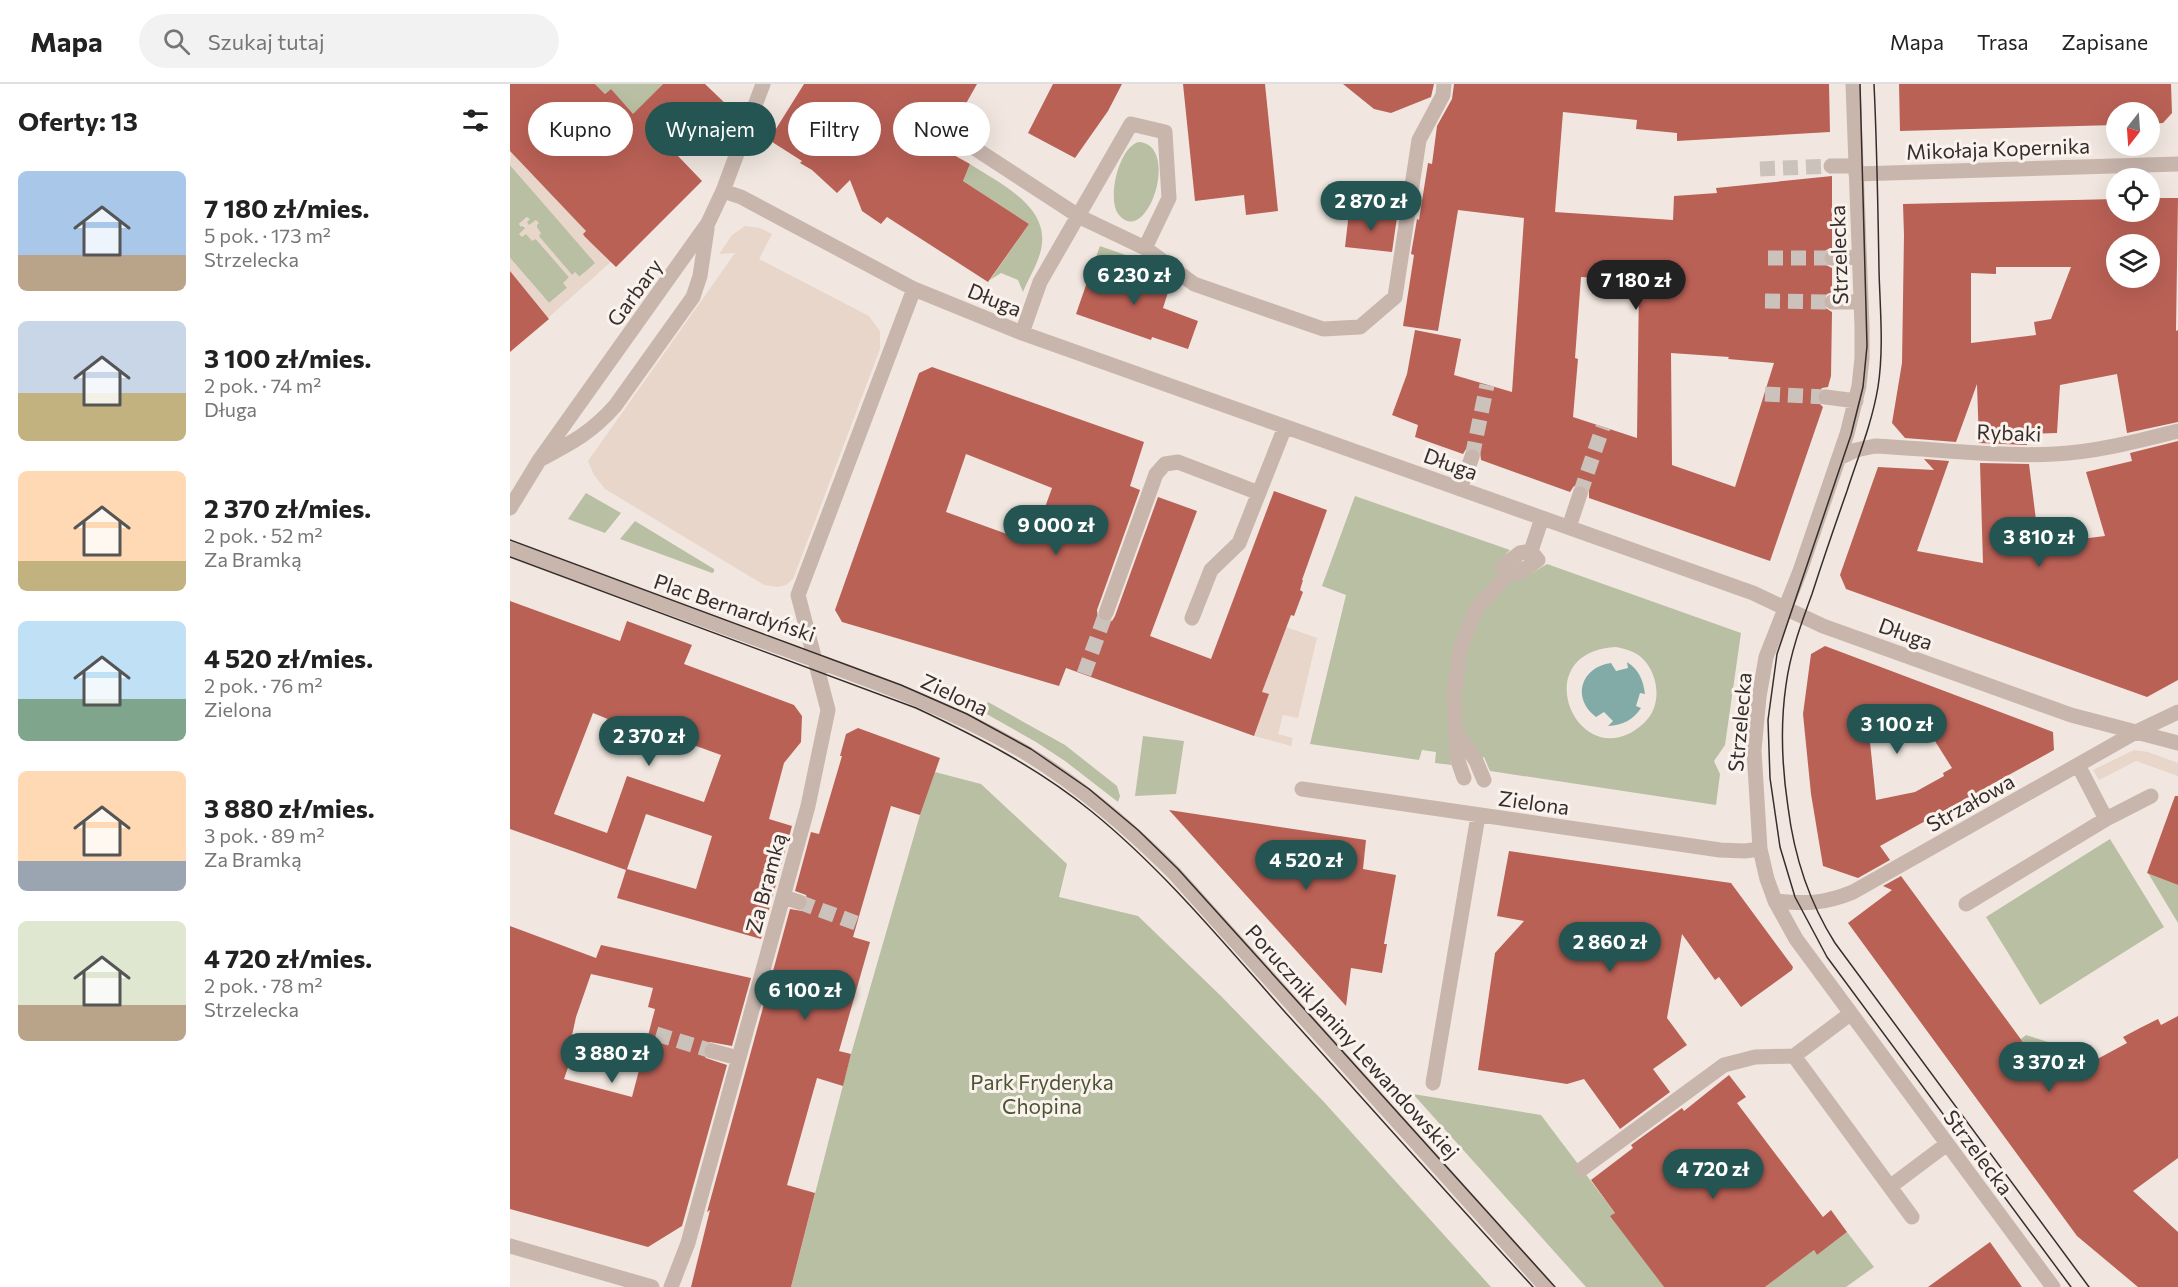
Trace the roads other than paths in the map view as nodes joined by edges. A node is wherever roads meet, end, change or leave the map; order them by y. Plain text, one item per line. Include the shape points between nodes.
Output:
1 (763, 84) edge
2 (1444, 84) edge
3 (1853, 84) edge
4 (987, 156) edge
5 (2178, 164) edge
6 (1832, 166) tunnel mouth
7 (1856, 170) junction
8 (723, 191) junction
9 (1080, 217) junction
10 (708, 223) junction
11 (1145, 248) junction
12 (1859, 257) junction
13 (1832, 258) tunnel mouth
14 (914, 289) junction
15 (1832, 302) tunnel mouth
16 (1861, 302) junction
17 (1022, 333) junction
18 (1826, 397) tunnel mouth
19 (1856, 401) junction
20 (1285, 427) junction
21 (2178, 431) edge
22 (1472, 457) tunnel mouth
23 (1839, 458) junction
24 (540, 459) junction
25 (1460, 489) junction
26 (1259, 493) junction
27 (1580, 494) tunnel mouth
28 (510, 508) edge
29 (1542, 518) junction
30 (1569, 527) junction
31 (510, 549) edge
32 (1785, 608) junction
33 (1106, 613) tunnel mouth
34 (1192, 618) dead end
35 (817, 661) junction
36 (2178, 712) edge
37 (1456, 732) junction
38 (2136, 732) junction
39 (2178, 743) edge
40 (2078, 765) junction
41 (1464, 778) dead end
42 (1484, 780) dead end
43 (1069, 781) joint
44 (1302, 789) dead end
45 (2151, 796) dead end
46 (1478, 816) junction
47 (2106, 819) junction
48 (1760, 849) junction
49 (783, 897) junction
50 (1775, 901) junction
51 (799, 902) tunnel mouth
52 (1966, 904) dead end
53 (1851, 1014) junction
54 (712, 1051) tunnel mouth
55 (1794, 1056) junction
56 (738, 1058) junction
57 (1433, 1083) dead end
58 (1947, 1144) junction
59 (1582, 1169) dead end
60 (1891, 1186) junction
61 (1912, 1218) dead end
62 (510, 1246) edge
63 (652, 1287) edge
64 (671, 1287) edge
65 (1546, 1287) edge
66 (2053, 1287) edge

1 - 8 street, Garbary
2 - 11 street via 1443,95 1419,140 1395,297 1360,327 1323,329 1194,284
3 - 7 street, Strzelecka
4 - 9 street
5 - 7 street, Mikołaja Kopernika
6 - 7 street, Mikołaja Kopernika
7 - 12 street, Strzelecka
8 - 10 street, Garbary
8 - 14 street, Długa
9 - 11 street
9 - 11 street via 1131,124 1165,132 1169,198
9 - 17 street via 1040,282
10 - 24 street, Garbary
10 - 24 street via 693,297 602,421
12 - 13 street
12 - 16 street, Strzelecka
14 - 17 street, Długa
14 - 35 street, Plac Bernardyński via 798,595
15 - 16 street
16 - 19 street, Strzelecka via 1862,358
17 - 20 street, Długa
18 - 19 street
19 - 23 street, Strzelecka
20 - 25 street, Długa
20 - 26 street
21 - 23 street, Rybaki via 2112,447 2057,454 1875,446
22 - 25 street
23 - 32 street, Strzelecka
24 - 28 street, Garbary
25 - 29 street, Długa
26 - 33 street via 1178,462 1165,464 1156,474
26 - 34 street via 1239,543 1211,570
27 - 30 street
29 - 30 street, Długa
29 - 37 street via 1531,551 1538,560 1519,573 1508,574 1476,609 1461,650 1454,694
30 - 32 street, Długa
31 - 35 street, Plac Bernardyński
32 - 38 street, Długa via 1823,626 2059,711
32 - 48 street, Strzelecka via 1766,657 1758,697 1754,750
35 - 43 street, Zielona via 964,719
35 - 49 street, Za Bramką via 828,710 808,806
36 - 38 street, Strzałowa
37 - 41 street via 1457,758
37 - 42 street via 1476,760
38 - 39 street, Długa
38 - 40 street, Strzałowa
40 - 47 street
40 - 50 street, Strzałowa via 1853,892 1815,903
43 - 65 street, Porucznik Janiny Lewandowskiej via 1174,873
44 - 46 street, Zielona
45 - 47 street
46 - 48 street, Zielona via 1720,850
46 - 57 street
47 - 52 street
48 - 50 street, Strzelecka
49 - 51 street
49 - 56 street, Za Bramką
50 - 53 street, Strzelecka via 1796,939
53 - 55 street
53 - 58 street, Strzelecka
54 - 56 street
55 - 59 street via 1755,1057 1724,1065
55 - 60 street
56 - 64 street, Za Bramką via 688,1243
58 - 60 street
58 - 66 street, Strzelecka
60 - 61 street
62 - 63 street

